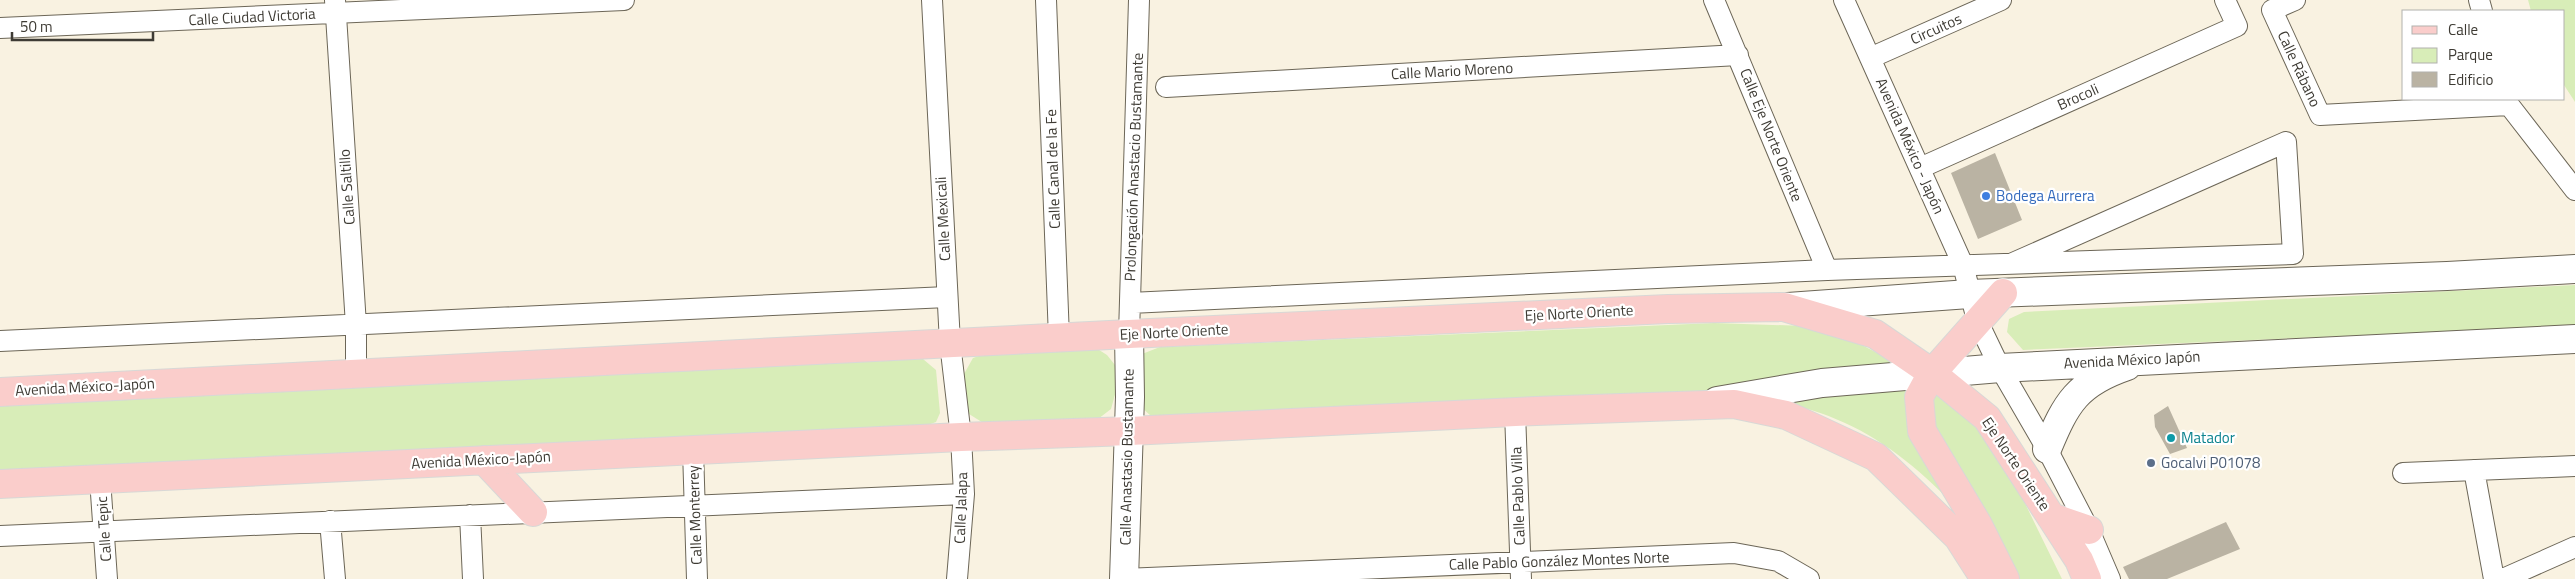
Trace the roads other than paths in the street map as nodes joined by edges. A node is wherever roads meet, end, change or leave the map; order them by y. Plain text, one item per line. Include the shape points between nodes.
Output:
1 (624, 0) edge
2 (932, 0) edge
3 (1046, 0) edge
4 (1139, 0) edge
5 (1714, 0) edge
6 (1844, 0) edge
7 (2001, 0) edge
8 (2226, 0) edge
9 (2295, 0) edge
10 (336, 6) edge
11 (0, 28) edge
12 (1738, 55) junction
13 (1870, 58) junction
14 (1166, 87) dead end
15 (2508, 102) edge
16 (1920, 168) junction
17 (2575, 190) edge
18 (2013, 263) junction
19 (1963, 265) junction
20 (2575, 269) edge
21 (1827, 270) junction
22 (2003, 293) junction
23 (1969, 294) junction
24 (947, 296) junction
25 (1130, 303) junction
26 (1784, 307) junction
27 (1977, 320) junction
28 (356, 325) junction
29 (1129, 334) junction
30 (1059, 338) junction
31 (2575, 339) edge
32 (0, 341) edge
33 (950, 343) junction
34 (2148, 359) junction
35 (2000, 368) junction
36 (1932, 373) junction
37 (356, 374) junction
38 (0, 392) edge
39 (1691, 405) junction
40 (1515, 412) junction
41 (1130, 431) junction
42 (962, 437) junction
43 (2047, 449) junction
44 (693, 450) junction
45 (484, 460) junction
46 (2575, 466) edge
47 (2474, 470) junction
48 (2403, 473) dead end
49 (100, 479) junction
50 (0, 484) edge
51 (964, 494) junction
52 (694, 505) junction
53 (533, 512) junction
54 (470, 515) junction
55 (2051, 517) junction
56 (330, 521) junction
57 (2089, 530) junction
58 (104, 531) junction
59 (0, 536) edge
60 (2575, 547) edge
61 (1520, 571) edge
62 (107, 579) edge
63 (335, 579) edge
64 (473, 579) edge
65 (697, 579) edge
66 (957, 579) edge
67 (1124, 579) edge
68 (1809, 579) edge
69 (1985, 579) edge
70 (2005, 579) edge
71 (2087, 579) edge
72 (2110, 579) edge
73 (2494, 579) edge
74 (2503, 579) edge

1 - 10 street, Calle Ciudad Victoria
2 - 24 street, Calle Mexicali
3 - 30 street, Calle Canal de la Fe
4 - 25 street, Prolongación Anastacio Bustamante
5 - 12 street, Calle Eje Norte Oriente
6 - 13 street, Avenida México - Japón
7 - 13 street, Circuitos
8 - 16 street, Brocoli via 2237,26
9 - 15 street, Calle Rábano via 2272,10 2320,116
10 - 11 street, Calle Ciudad Victoria
10 - 28 street, Calle Saltillo
12 - 14 street, Calle Mario Moreno
12 - 21 street, Calle Eje Norte Oriente
13 - 16 street, Avenida México - Japón
15 - 17 street
16 - 19 street, Avenida México - Japón
18 - 18 street, Eje Norte Oriente via 2293,254 2286,142 2259,154
18 - 19 street, Eje Norte Oriente
19 - 21 street, Eje Norte Oriente
19 - 23 street, Avenida México - Japón
20 - 22 street
21 - 25 street, Eje Norte Oriente
22 - 23 street
22 - 27 main road
23 - 26 street
23 - 27 street, Avenida México - Japón
24 - 28 street
24 - 33 street, Calle Mexicali
25 - 29 street, Prolongación Anastacio Bustamante
26 - 29 main road, Eje Norte Oriente via 1658,309
26 - 36 main road, Eje Norte Oriente via 1875,334
27 - 35 street, Avenida México - Japón
27 - 36 main road
28 - 32 street
28 - 37 street, Calle Saltillo
29 - 30 main road, Eje Norte Oriente
29 - 41 street, Calle Anastasio Bustamante
30 - 33 main road, Eje Norte Oriente
31 - 34 street, Avenida México Japón
33 - 37 main road, Avenida México-Japón
33 - 42 street, Calle Mexicali
34 - 35 street, Avenida México Japón
34 - 43 street via 2108,372 2080,390 2063,411
35 - 36 street, Avenida México Japón
35 - 43 street, Avenida México - Japón
36 - 39 street, Avenida México Japón via 1822,384
36 - 55 main road, Eje Norte Oriente via 1987,418
36 - 70 main road via 1919,398 1922,431 1978,525
37 - 38 main road, Avenida México-Japón
39 - 40 main road
39 - 69 main road via 1734,404 1786,415 1876,457 1958,536
40 - 41 main road
40 - 61 street, Calle Pablo Villa
41 - 42 main road
41 - 67 street, Calle Anastasio Bustamante
42 - 44 main road, Avenida México-Japón
42 - 51 street, Calle Jalapa
43 - 57 street, Avenida México - Japón
44 - 45 main road, Avenida México-Japón
44 - 52 street, Calle Monterrey
45 - 49 main road, Avenida México-Japón
45 - 53 main road
46 - 47 street
47 - 48 street
47 - 73 street
49 - 50 main road, Avenida México-Japón
49 - 58 street, Calle Tepic
51 - 52 street
51 - 66 street, Calle Jalapa
52 - 53 street
52 - 65 street, Calle Monterrey
53 - 54 street
54 - 56 street
54 - 64 street
55 - 57 main road
55 - 71 main road, Eje Norte Oriente via 2079,560
56 - 58 street
56 - 63 street
57 - 72 street, Avenida México - Japón
58 - 59 street
58 - 62 street, Calle Tepic
60 - 74 street
61 - 67 street, Calle Pablo González Montes Norte
61 - 68 street, Calle Pablo González Montes Norte via 1734,553 1778,561

